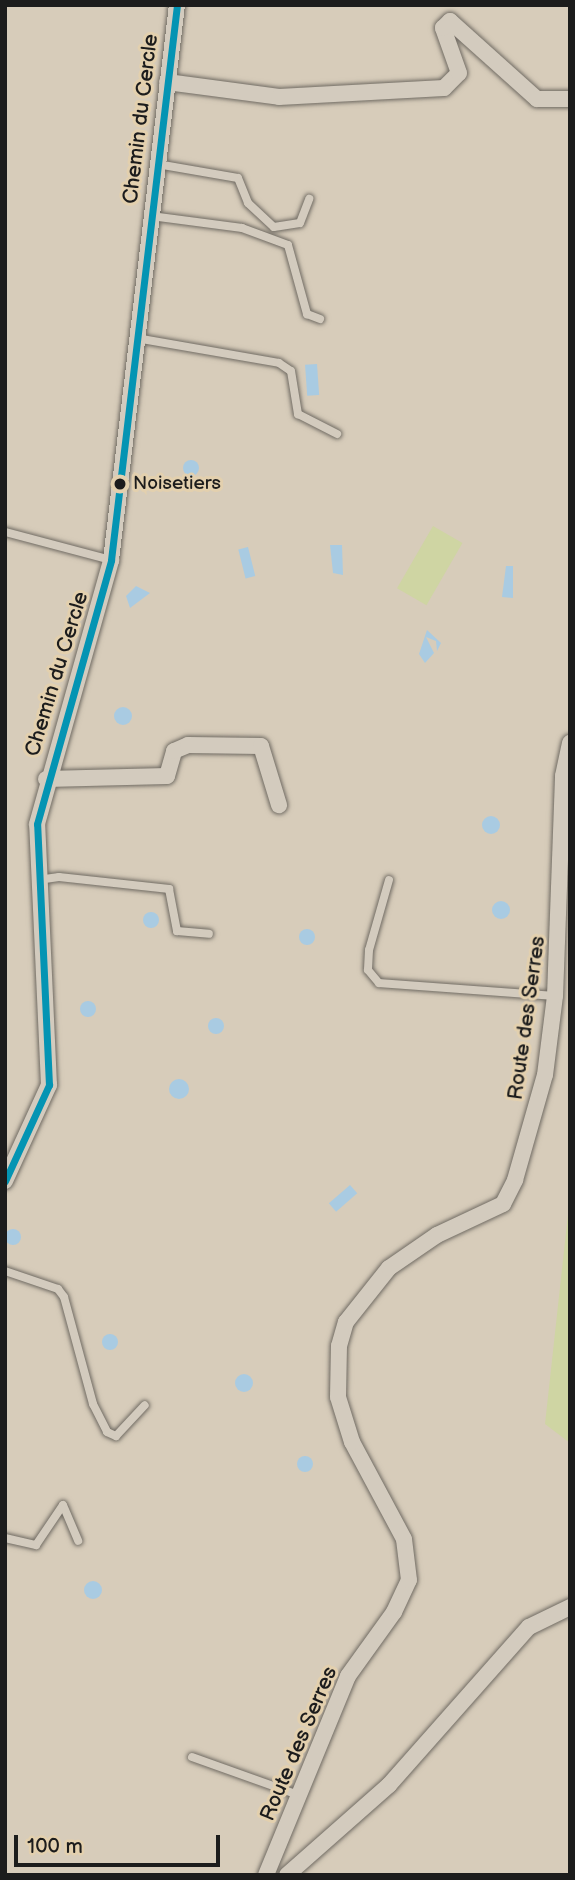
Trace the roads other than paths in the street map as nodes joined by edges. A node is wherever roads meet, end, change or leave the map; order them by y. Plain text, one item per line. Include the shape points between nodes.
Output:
1 (177, 5) edge
2 (167, 82) junction
3 (570, 99) edge
4 (157, 164) junction
5 (309, 199) dead end
6 (151, 216) junction
7 (320, 320) dead end
8 (136, 338) junction
9 (337, 435) dead end
10 (5, 532) edge
11 (111, 560) junction
12 (570, 743) edge
13 (46, 779) junction
14 (278, 805) dead end
15 (38, 880) junction
16 (389, 880) dead end
17 (209, 934) dead end
18 (555, 996) junction
19 (5, 1181) edge
20 (5, 1272) edge
21 (145, 1405) dead end
22 (5, 1538) edge
23 (78, 1541) dead end
24 (570, 1607) edge
25 (192, 1756) dead end
26 (301, 1796) junction
27 (266, 1875) edge
28 (287, 1875) edge

1 - 2 street, Chemin du Cercle
2 - 3 street via 279,97 444,88 459,73 443,28 450,21 537,99
2 - 4 street, Chemin du Cercle
4 - 5 lane via 238,178 248,203 274,228 300,223
4 - 6 street, Chemin du Cercle
6 - 7 lane via 242,228 288,245 307,314
6 - 8 street, Chemin du Cercle
8 - 9 lane via 279,363 291,371 298,414
8 - 11 street, Chemin du Cercle
10 - 11 lane
11 - 13 street, Chemin du Cercle via 95,638
12 - 18 street, Route des Serres via 563,776
13 - 14 street via 167,776 174,751 188,745 261,746
13 - 15 street, Chemin du Cercle via 37,824
15 - 17 lane via 59,877 169,889 177,931
15 - 19 street, Chemin du Cercle via 49,1085
16 - 18 lane via 369,950 368,970 379,984
18 - 26 street, Route des Serres via 535,1116 503,1204 437,1235 389,1268 346,1322 338,1396 352,1442 404,1539 409,1580 348,1676
20 - 21 lane via 58,1289 64,1297 93,1404 107,1432 116,1436
22 - 23 lane via 36,1545 63,1505
24 - 28 street via 529,1627 389,1785
25 - 26 lane
26 - 27 street, Route des Serres

